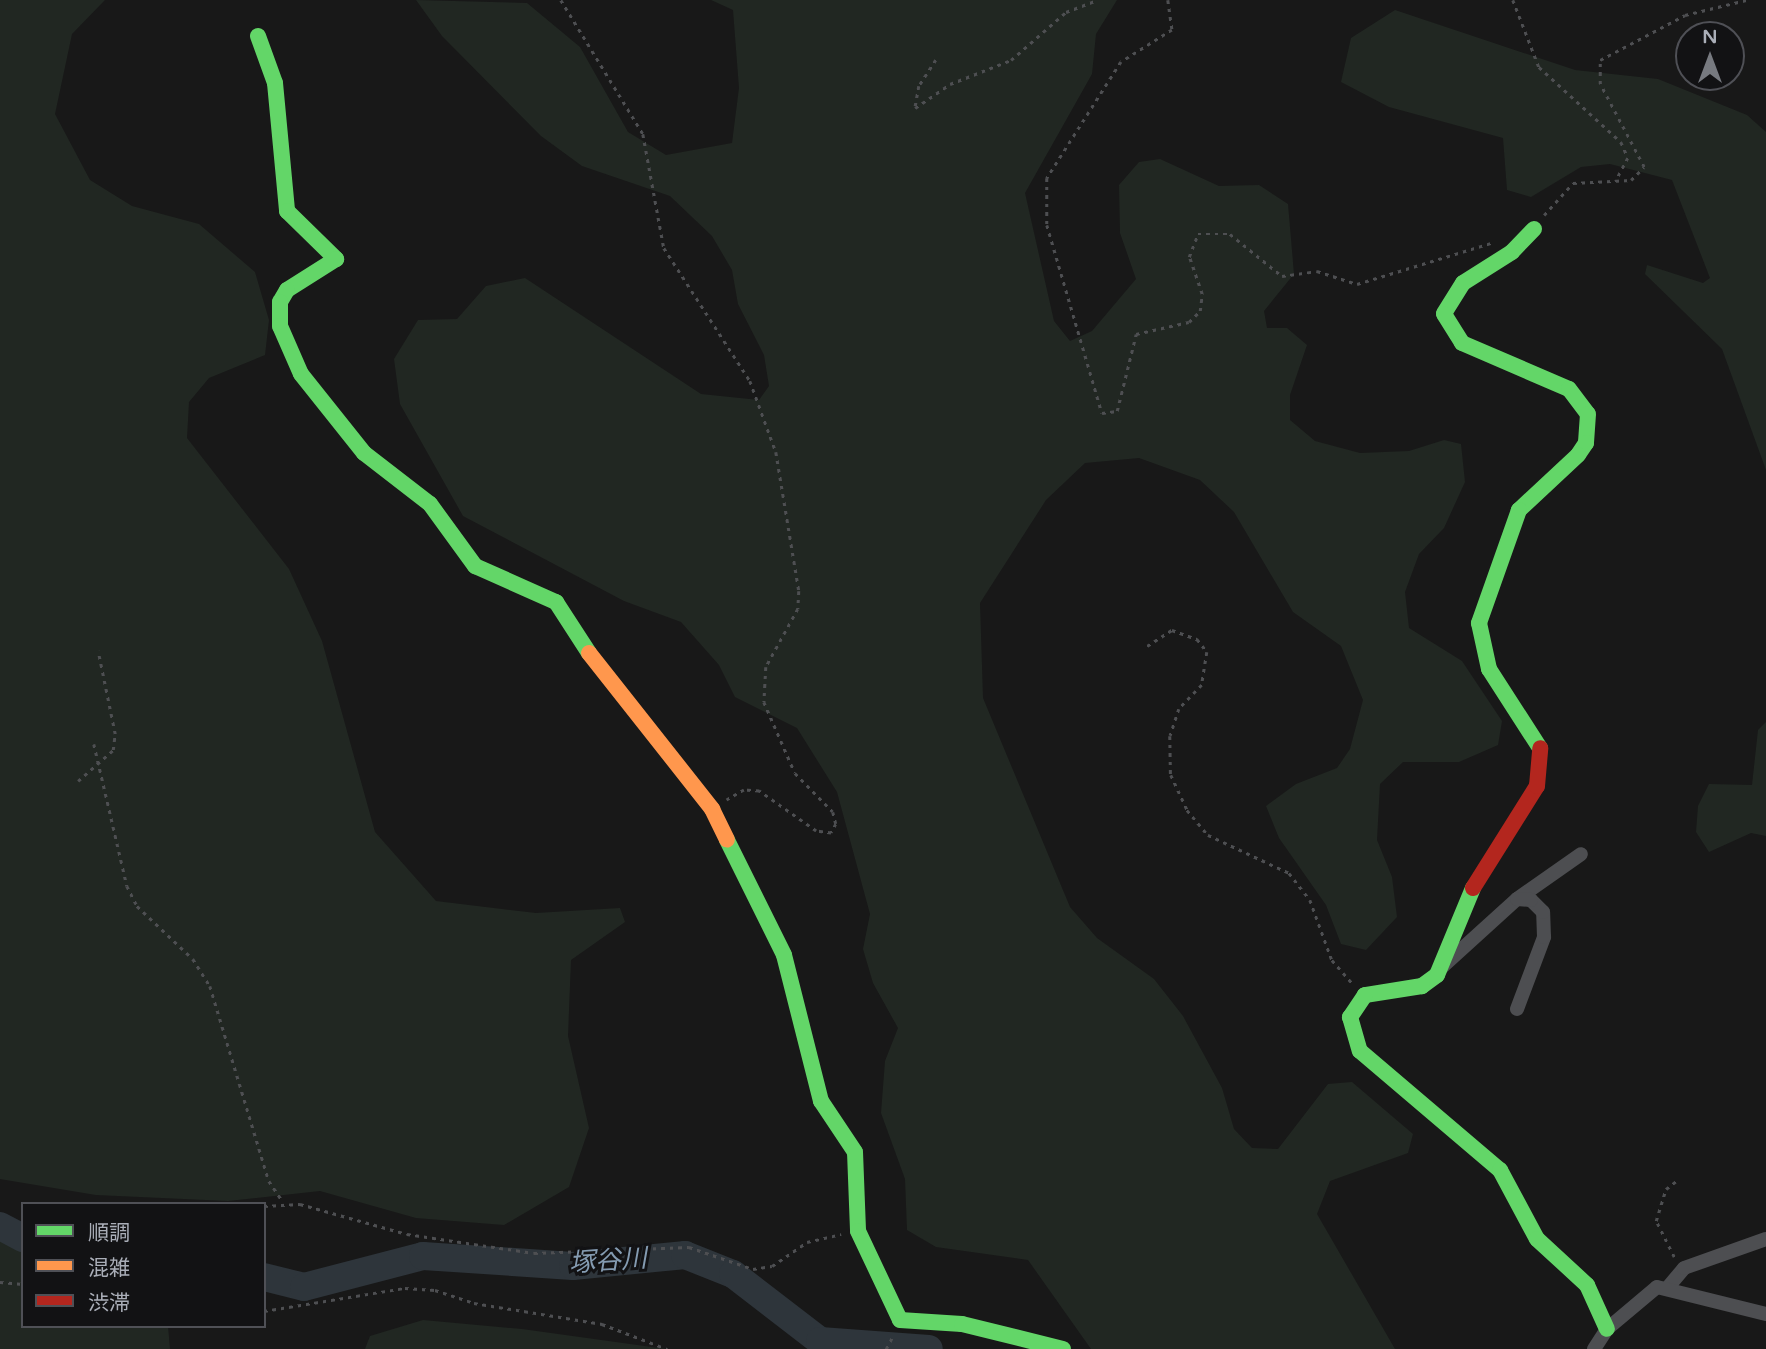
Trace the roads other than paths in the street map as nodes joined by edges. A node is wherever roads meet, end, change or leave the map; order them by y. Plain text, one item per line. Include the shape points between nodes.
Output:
1 (258, 36) dead end
2 (1534, 229) road end
3 (1581, 854) dead end
4 (1517, 899) junction
5 (1442, 967) junction
6 (1517, 1009) dead end
7 (1766, 1239) edge
8 (1669, 1286) junction
9 (1766, 1314) edge
10 (1607, 1329) junction
11 (1063, 1349) edge
12 (1594, 1349) edge

1 - 11 street via 275,83 287,211 337,259 287,290 280,302 280,326 301,374 364,453 430,504 475,566 556,602 609,684 712,809 784,955 821,1101 855,1152 858,1231 901,1320 962,1324
2 - 5 street via 1449,298 1447,328 1462,343 1569,389 1581,400 1589,430 1578,455 1520,510 1479,623 1481,653 1528,720 1543,758 1537,786 1478,877
3 - 4 street
4 - 5 street via 1459,958
4 - 6 street via 1531,900 1543,912 1544,937
5 - 10 street via 1422,986 1365,995 1350,1017 1360,1051 1481,1149 1537,1239 1587,1285
7 - 8 street via 1680,1270
8 - 9 street via 1751,1315
8 - 10 street via 1644,1293
10 - 12 street

